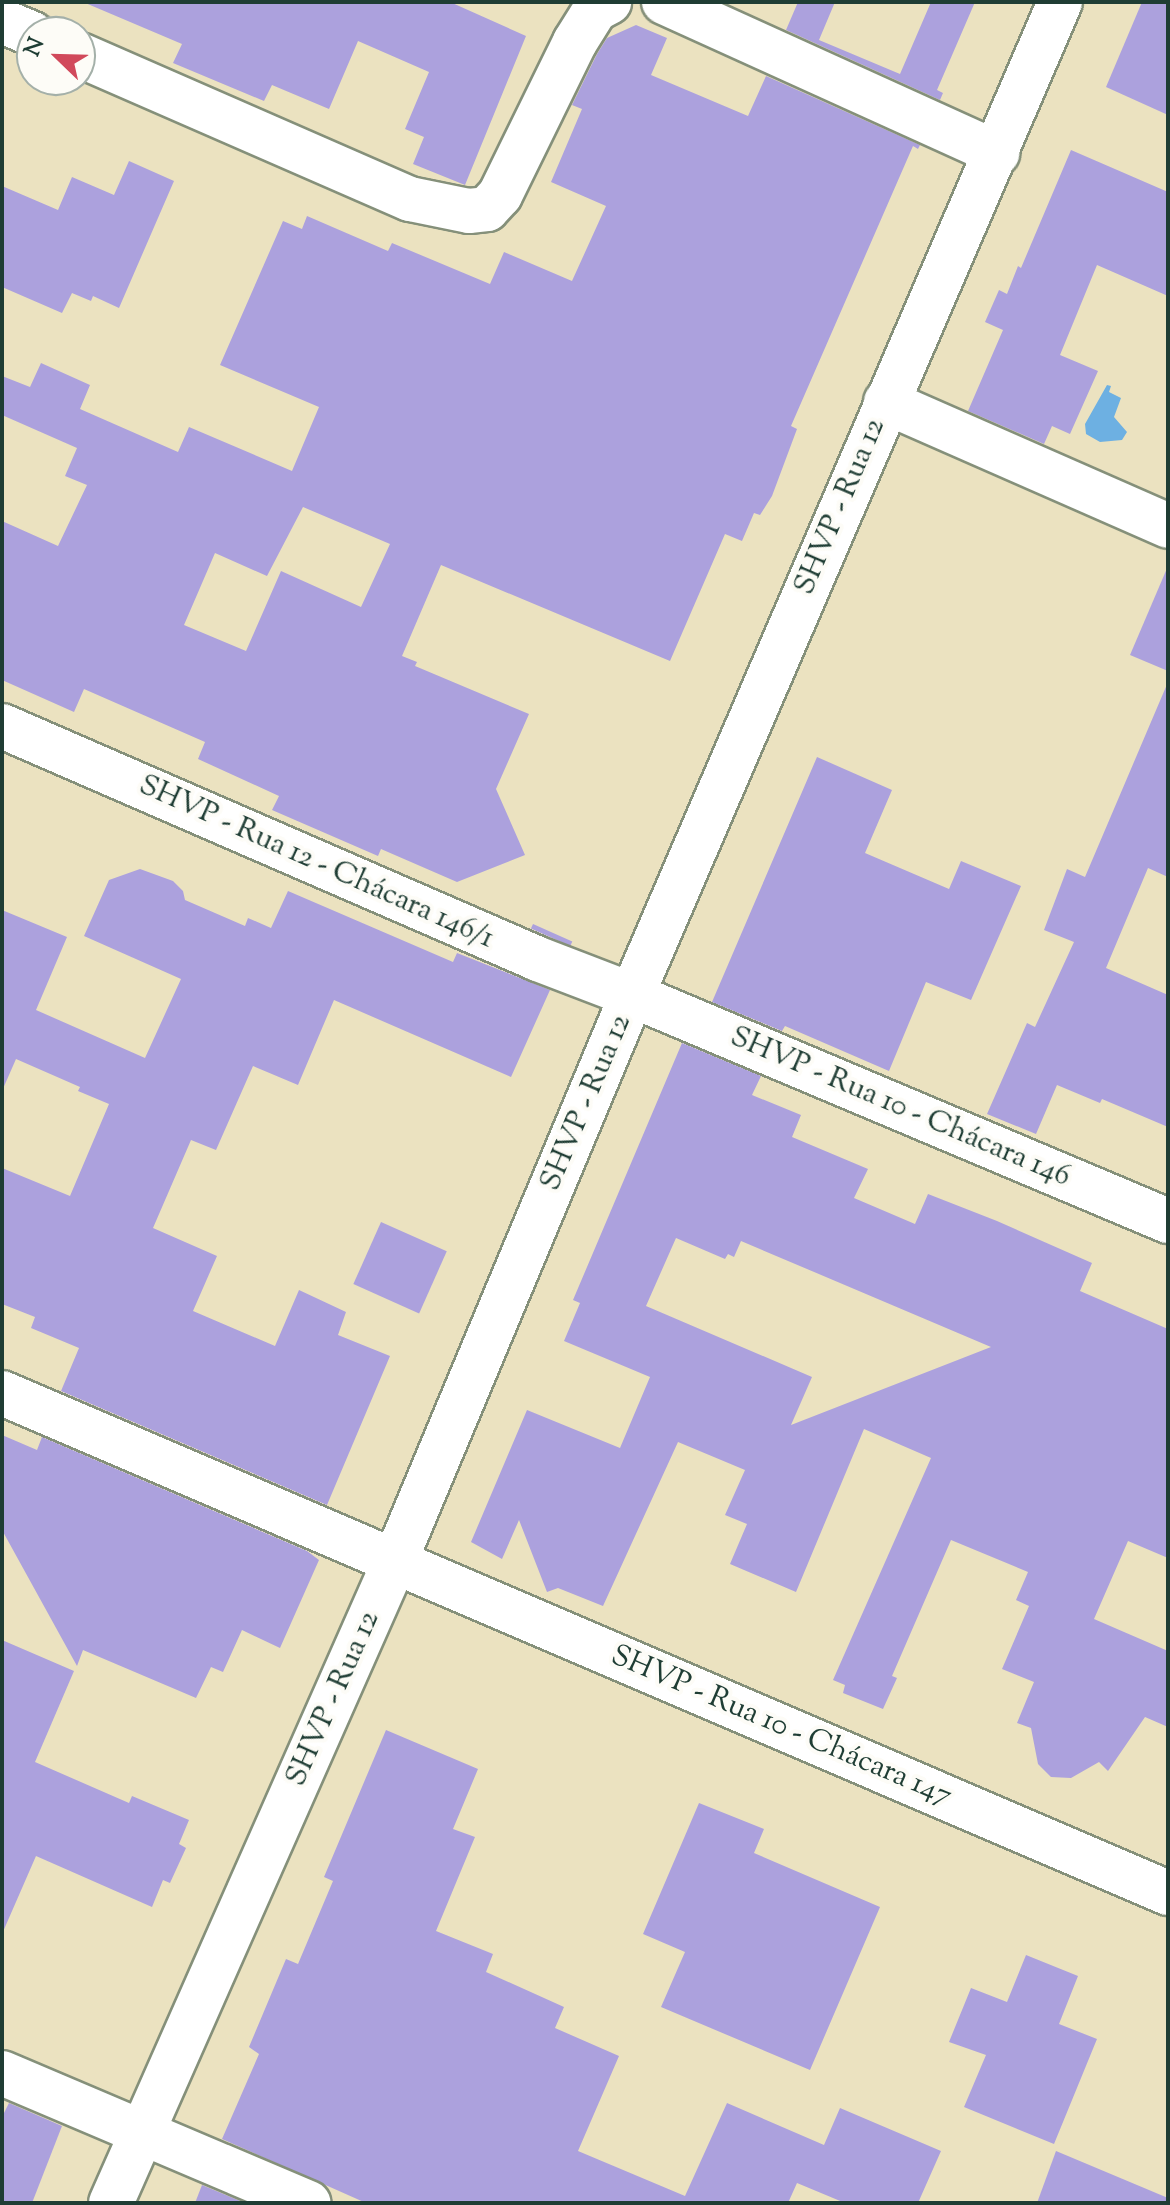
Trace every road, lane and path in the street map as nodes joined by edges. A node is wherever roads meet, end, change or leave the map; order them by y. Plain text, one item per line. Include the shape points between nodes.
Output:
1 (609, 2) edge
2 (664, 2) edge
3 (1060, 2) edge
4 (96, 62) edge
5 (997, 153) junction
6 (886, 402) junction
7 (1168, 526) edge
8 (2, 726) edge
9 (632, 995) junction
10 (1168, 1221) edge
11 (2, 1393) edge
12 (395, 1561) junction
13 (1168, 1893) edge
14 (2, 2073) edge
15 (143, 2131) junction
16 (111, 2203) edge
17 (309, 2203) edge

1 - 4 street via 596,9 575,42 500,195 487,209 469,211 410,199
2 - 5 street
3 - 5 street, SHVP - Rua 12
5 - 6 street, SHVP - Rua 12
6 - 7 street
6 - 9 street, SHVP - Rua 12
8 - 9 street, SHVP - Rua 12 - Chácara 146/1
9 - 10 street, SHVP - Rua 10 - Chácara 146
9 - 12 street, SHVP - Rua 12
11 - 12 street, SHVP - Rua 10 - Chácara 147
12 - 13 street, SHVP - Rua 10 - Chácara 147
12 - 15 street, SHVP - Rua 12
14 - 15 street
15 - 16 street, SHVP - Rua 12
15 - 17 street

